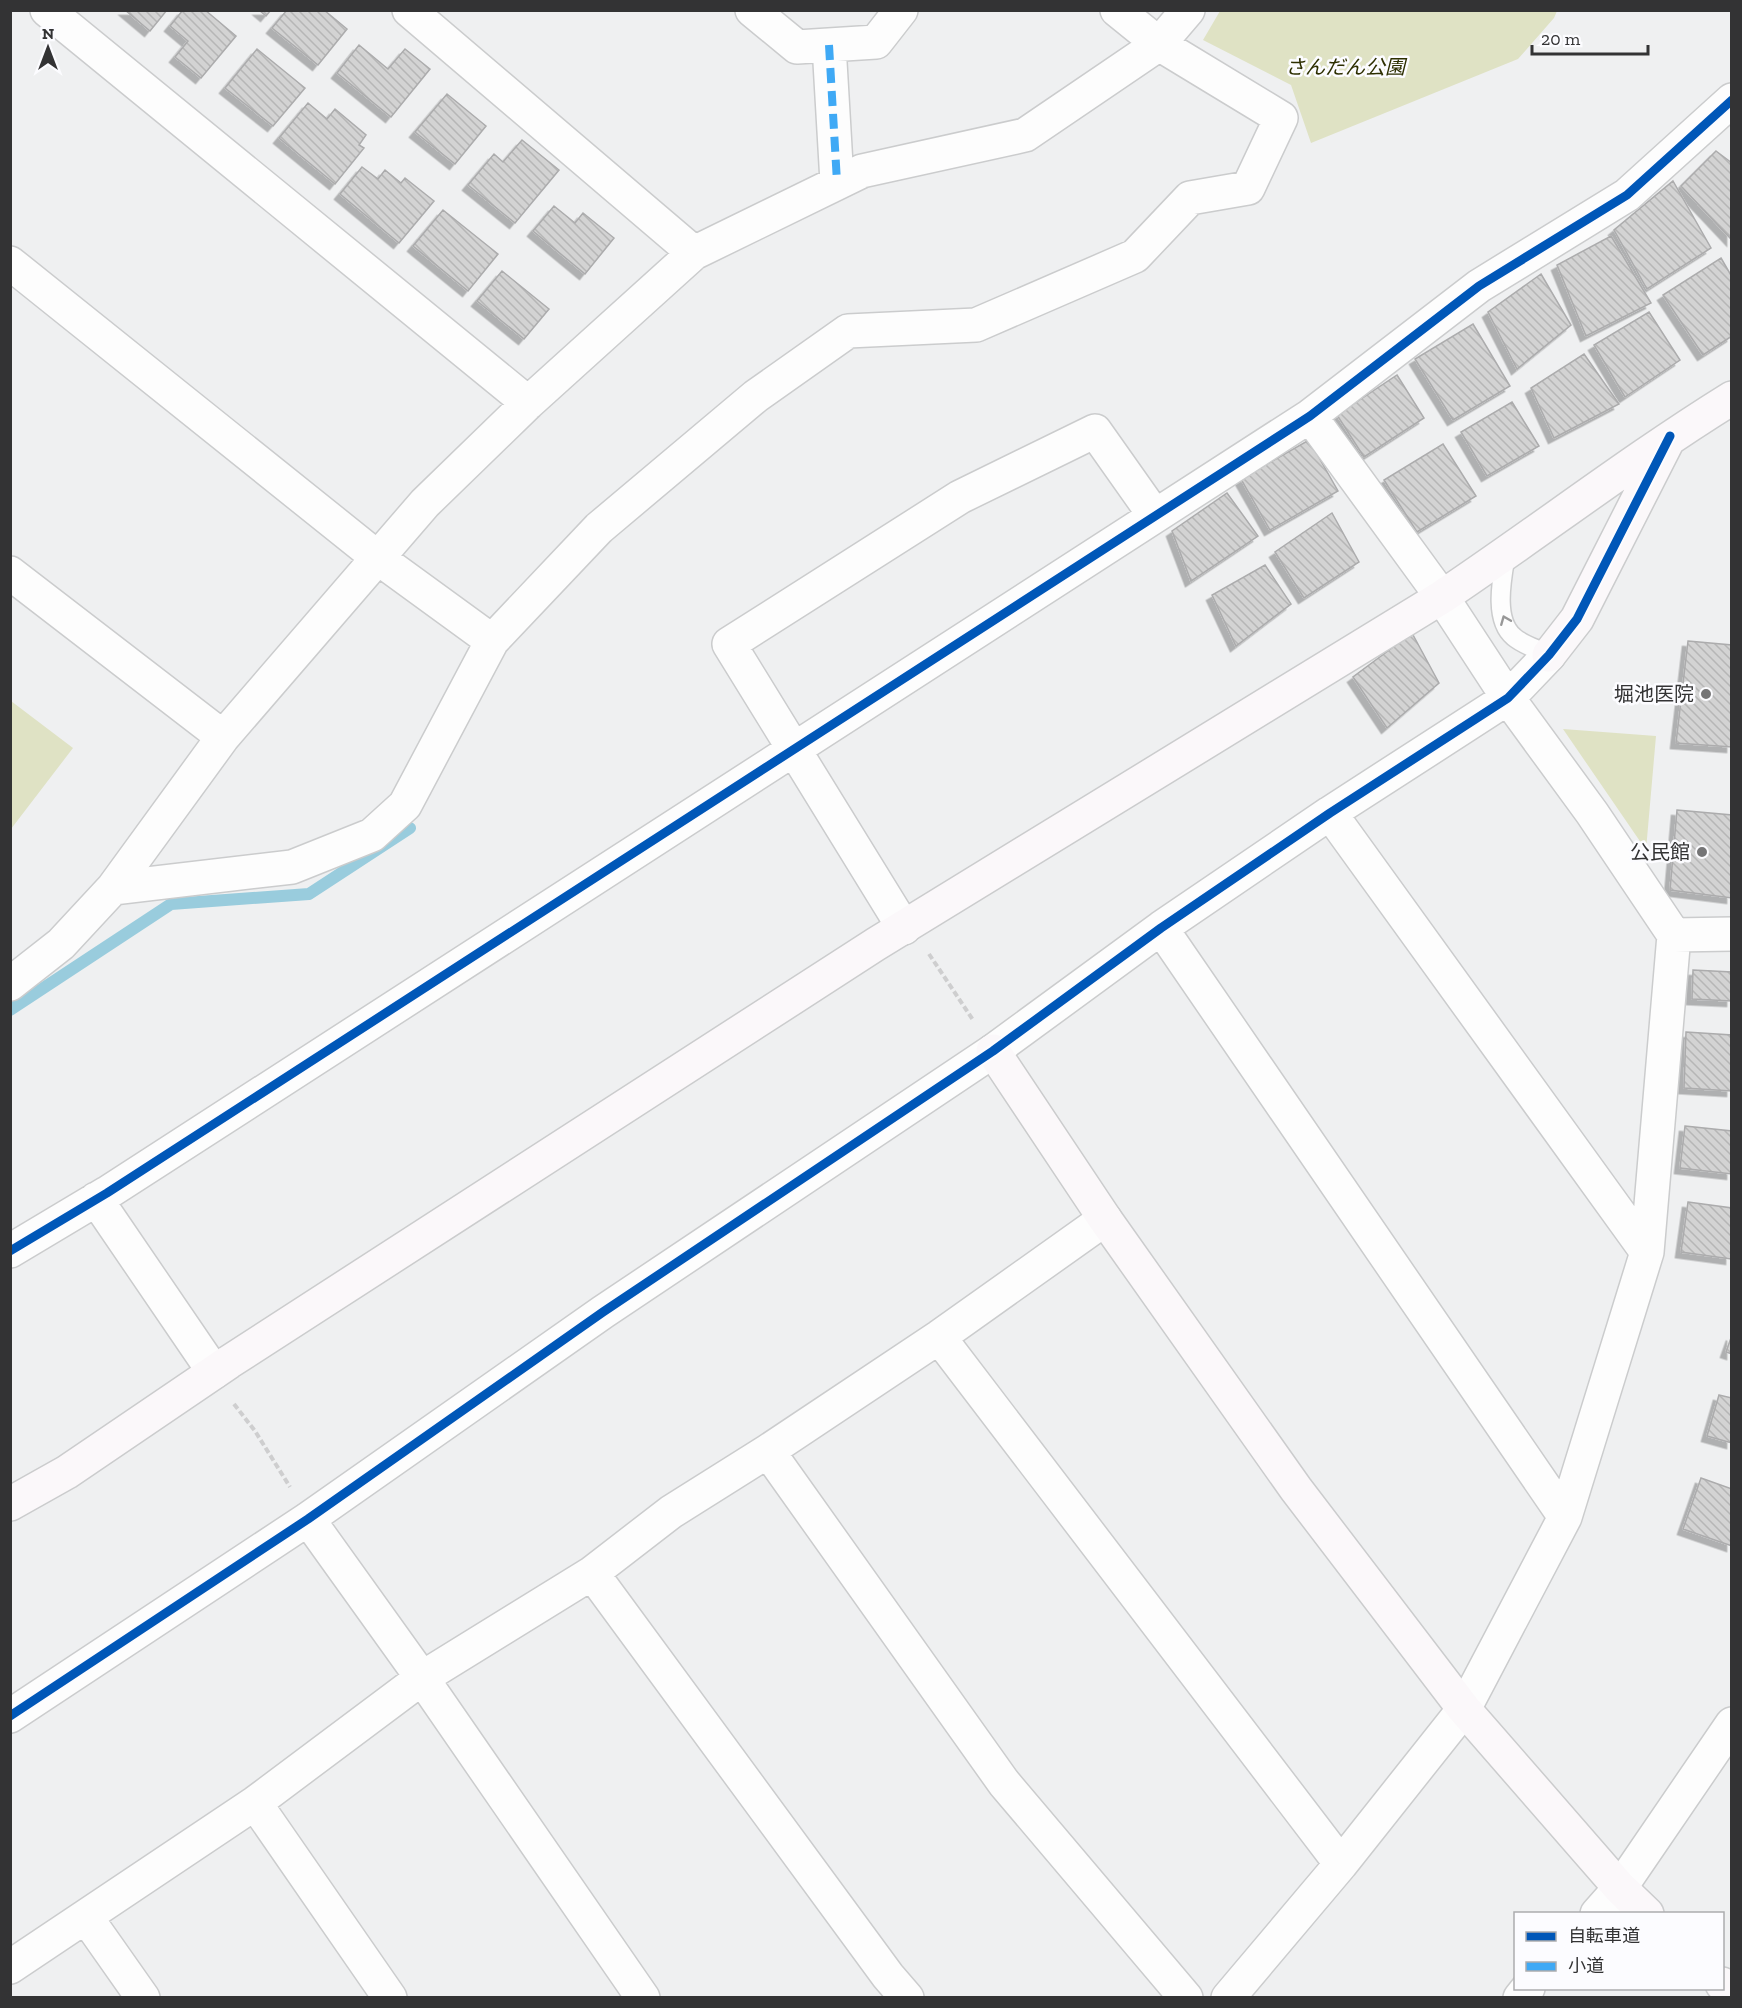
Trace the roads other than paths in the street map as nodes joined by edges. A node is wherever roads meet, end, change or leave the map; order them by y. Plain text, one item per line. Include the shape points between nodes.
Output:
1 (409, 10) edge
2 (752, 10) edge
3 (901, 10) edge
4 (1117, 10) edge
5 (1188, 10) edge
6 (57, 13) edge
7 (1159, 44) junction
8 (829, 45) junction
9 (1731, 100) edge
10 (837, 182) junction
11 (694, 253) junction
12 (10, 263) edge
13 (1731, 398) edge
14 (528, 403) junction
15 (1310, 416) junction
16 (1670, 436) junction
17 (1155, 516) junction
18 (1506, 554) junction
19 (378, 558) junction
20 (10, 573) edge
21 (1442, 597) junction
22 (492, 640) junction
23 (1549, 655) junction
24 (1508, 698) junction
25 (224, 737) junction
26 (794, 750) junction
27 (1330, 813) junction
28 (114, 888) junction
29 (904, 927) junction
30 (1161, 928) junction
31 (1731, 934) edge
32 (1674, 935) junction
33 (10, 984) edge
34 (993, 1051) junction
35 (96, 1199) junction
36 (1106, 1219) junction
37 (10, 1251) edge
38 (1647, 1252) junction
39 (939, 1337) junction
40 (214, 1372) junction
41 (768, 1451) junction
42 (10, 1504) edge
43 (1565, 1517) junction
44 (309, 1519) junction
45 (592, 1573) junction
46 (422, 1678) junction
47 (1464, 1709) junction
48 (10, 1716) edge
49 (1731, 1724) edge
50 (255, 1803) junction
51 (1341, 1864) junction
52 (1620, 1888) junction
53 (1599, 1912) edge
54 (1645, 1912) edge
55 (86, 1917) junction
56 (10, 1967) edge
57 (143, 1998) edge
58 (390, 1998) edge
59 (643, 1998) edge
60 (907, 1998) edge
61 (1186, 1998) edge
62 (1228, 1998) edge

1 - 11 street
2 - 8 street via 797,47
3 - 8 street via 876,42
4 - 7 street
5 - 7 street
6 - 14 street
7 - 10 street via 1025,135 862,171
7 - 22 street via 1281,118 1248,188 1190,198 1135,256 976,325 848,331 756,396 599,528
8 - 10 street
9 - 15 street via 1627,195 1479,286
10 - 11 street
11 - 14 street
12 - 19 street
13 - 16 street
14 - 19 street via 425,503
15 - 17 street
15 - 21 street
16 - 18 street
16 - 23 street via 1577,619
17 - 26 street
17 - 26 street via 1095,431 960,497 729,644
18 - 21 street
23 -> 18 lane via 1513,637 1501,616
19 - 22 street
19 - 25 street
20 - 25 street
21 - 24 street
21 - 29 street
22 - 28 street via 405,805 372,835 292,867
23 - 24 street
24 - 27 street
24 - 32 street
25 - 28 street
26 - 29 street
26 - 35 street
27 - 30 street
27 - 38 street
28 - 33 street via 61,944
29 - 40 street
30 - 34 street
30 - 43 street
31 - 32 street
32 - 38 street
34 - 36 street
34 - 44 street via 603,1312
35 - 37 street
35 - 40 street
36 - 39 street
36 - 47 street via 1296,1489
38 - 43 street
39 - 41 street
39 - 51 street
40 - 42 street via 67,1473
41 - 45 street via 671,1512
41 - 61 street via 1004,1783
43 - 47 street
44 - 46 street
44 - 48 street
45 - 46 street
45 - 60 street
46 - 50 street
46 - 59 street
47 - 51 street
47 - 52 street
49 - 52 street
50 - 55 street
50 - 58 street
51 - 62 street
52 - 53 street
52 - 54 street
55 - 56 street
55 - 57 street

